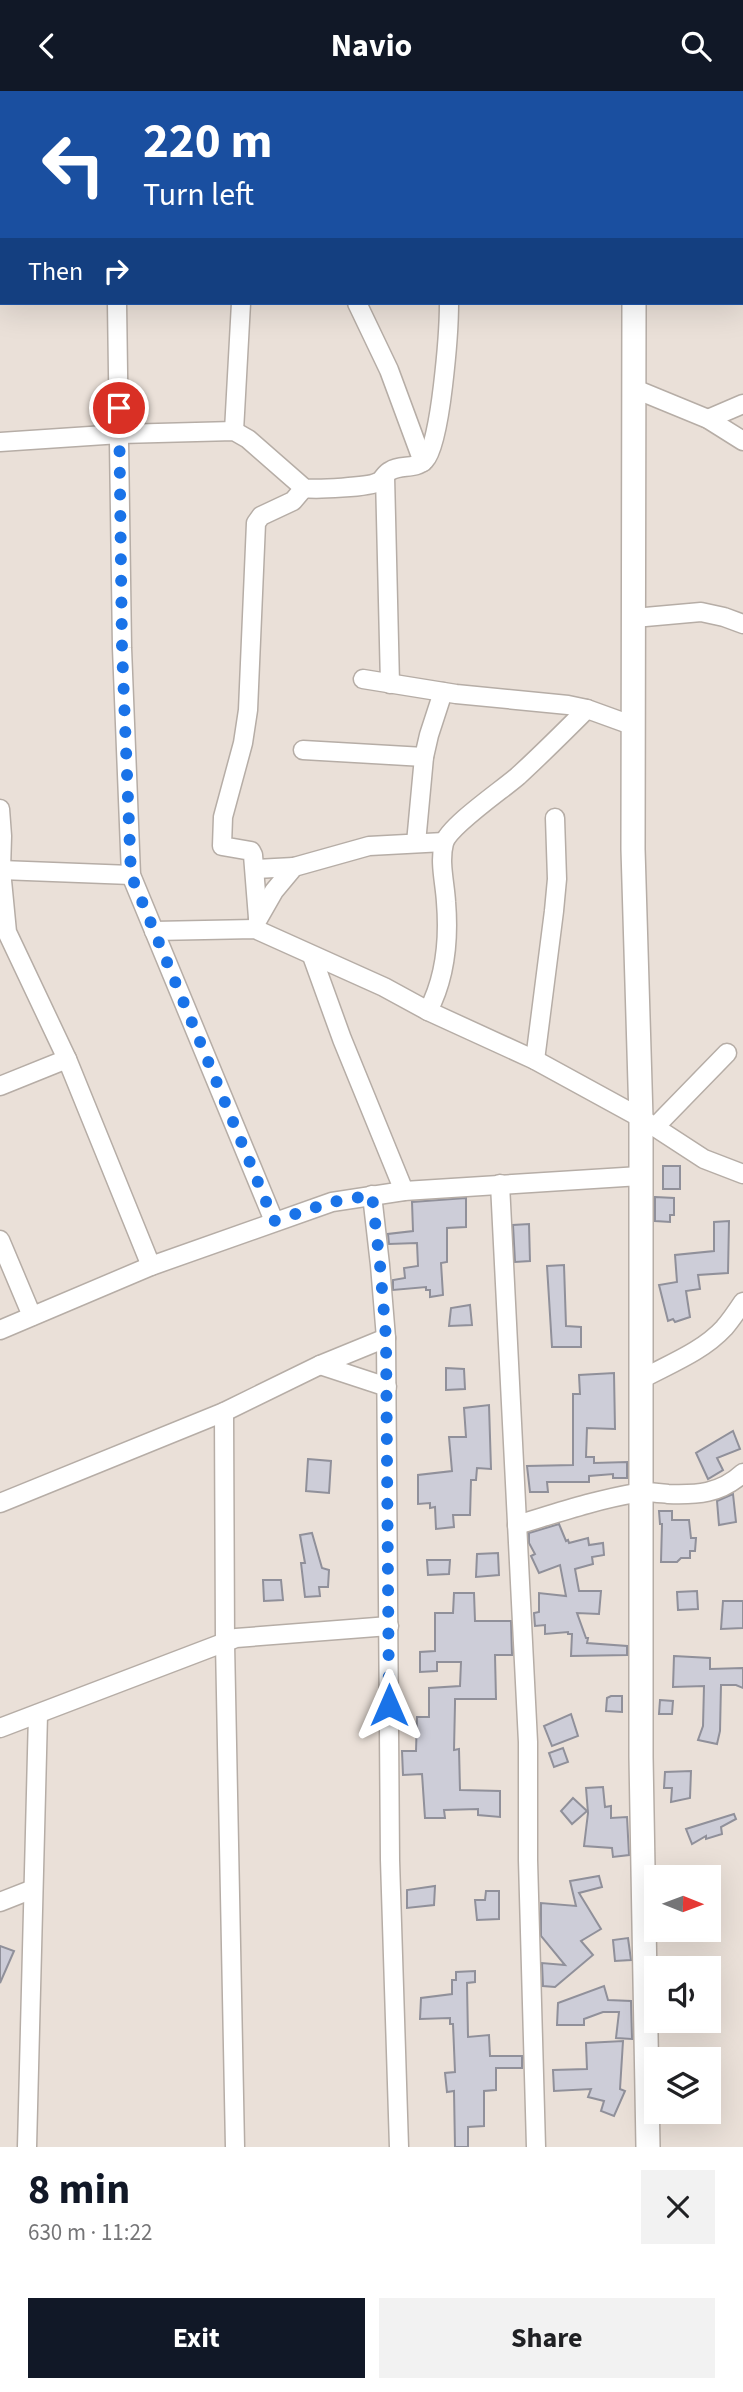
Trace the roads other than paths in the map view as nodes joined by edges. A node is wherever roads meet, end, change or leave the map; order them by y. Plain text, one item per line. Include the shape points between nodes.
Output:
1 (117, 305) edge
2 (241, 305) edge
3 (358, 305) edge
4 (449, 305) edge
5 (634, 305) edge
6 (635, 389) junction
7 (743, 404) edge
8 (708, 419) junction
9 (234, 431) junction
10 (120, 434) junction
11 (743, 441) edge
12 (0, 442) edge
13 (423, 462) junction
14 (384, 475) junction
15 (304, 488) junction
16 (634, 618) junction
17 (743, 624) edge
18 (363, 679) dead end
19 (390, 684) junction
20 (443, 692) junction
21 (587, 709) junction
22 (634, 726) junction
23 (303, 750) dead end
24 (424, 757) junction
25 (0, 809) edge
26 (555, 818) dead end
27 (1, 836) edge
28 (444, 842) junction
29 (416, 843) junction
30 (294, 867) junction
31 (256, 869) junction
32 (1, 870) edge
33 (131, 875) junction
34 (257, 923) junction
35 (154, 931) junction
36 (4, 934) edge
37 (312, 956) junction
38 (428, 1011) junction
39 (727, 1053) dead end
40 (67, 1059) junction
41 (535, 1060) junction
42 (0, 1086) edge
43 (648, 1123) junction
44 (743, 1174) edge
45 (640, 1176) junction
46 (500, 1184) junction
47 (404, 1191) junction
48 (372, 1195) junction
49 (274, 1221) junction
50 (0, 1240) edge
51 (151, 1266) junction
52 (743, 1302) edge
53 (32, 1316) junction
54 (0, 1330) edge
55 (386, 1338) junction
56 (320, 1364) junction
57 (640, 1380) junction
58 (387, 1387) junction
59 (224, 1412) junction
60 (743, 1473) edge
61 (640, 1492) junction
62 (0, 1503) edge
63 (517, 1525) junction
64 (389, 1626) junction
65 (225, 1643) junction
66 (38, 1714) junction
67 (0, 1728) edge
68 (33, 1889) junction
69 (0, 1902) edge
70 (27, 2147) edge
71 (235, 2147) edge
72 (399, 2147) edge
73 (536, 2147) edge
74 (648, 2147) edge

1 - 10 street
2 - 9 street
3 - 13 street via 389,370
4 - 13 street via 434,442
5 - 6 street
6 - 8 street
6 - 16 street
7 - 8 street
8 - 11 street
9 - 10 street
9 - 15 street
10 - 12 street
10 - 33 street
13 - 14 street
14 - 15 street via 368,485
14 - 19 street
15 - 31 street via 293,501 256,523 248,710 221,833 222,846 251,852
16 - 17 street via 701,612
16 - 22 street
18 - 19 street
19 - 20 street
20 - 21 street
20 - 24 street
21 - 22 street
21 - 28 street
22 - 43 street via 633,862
23 - 24 street
24 - 29 street
25 - 27 street
26 - 41 street via 554,911
27 - 32 street
28 - 29 street
28 - 38 street via 444,966
29 - 30 street via 369,846
30 - 31 street
30 - 34 street
31 - 34 street
32 - 33 street
32 - 36 street
33 - 35 street
34 - 35 street
34 - 37 street
35 - 49 street
36 - 40 street
37 - 38 street
37 - 47 street
38 - 41 street
39 - 43 street
40 - 42 street
40 - 51 street
41 - 43 street
43 - 44 street via 704,1159
43 - 45 street
45 - 46 street
45 - 57 street
46 - 47 street
46 - 63 street
47 - 48 street
48 - 49 street
48 - 55 street
49 - 51 street
50 - 53 street
51 - 53 street
52 - 57 street via 709,1341
53 - 54 street
55 - 56 street
55 - 58 street
56 - 58 street
56 - 59 street
57 - 61 street
58 - 64 street
59 - 62 street
59 - 65 street
60 - 61 street via 722,1489 707,1493
61 - 63 street
61 - 74 street
63 - 73 street via 528,1742
64 - 65 street via 250,1635
64 - 72 street
65 - 66 street
65 - 71 street
66 - 67 street
66 - 68 street
68 - 69 street
68 - 70 street

